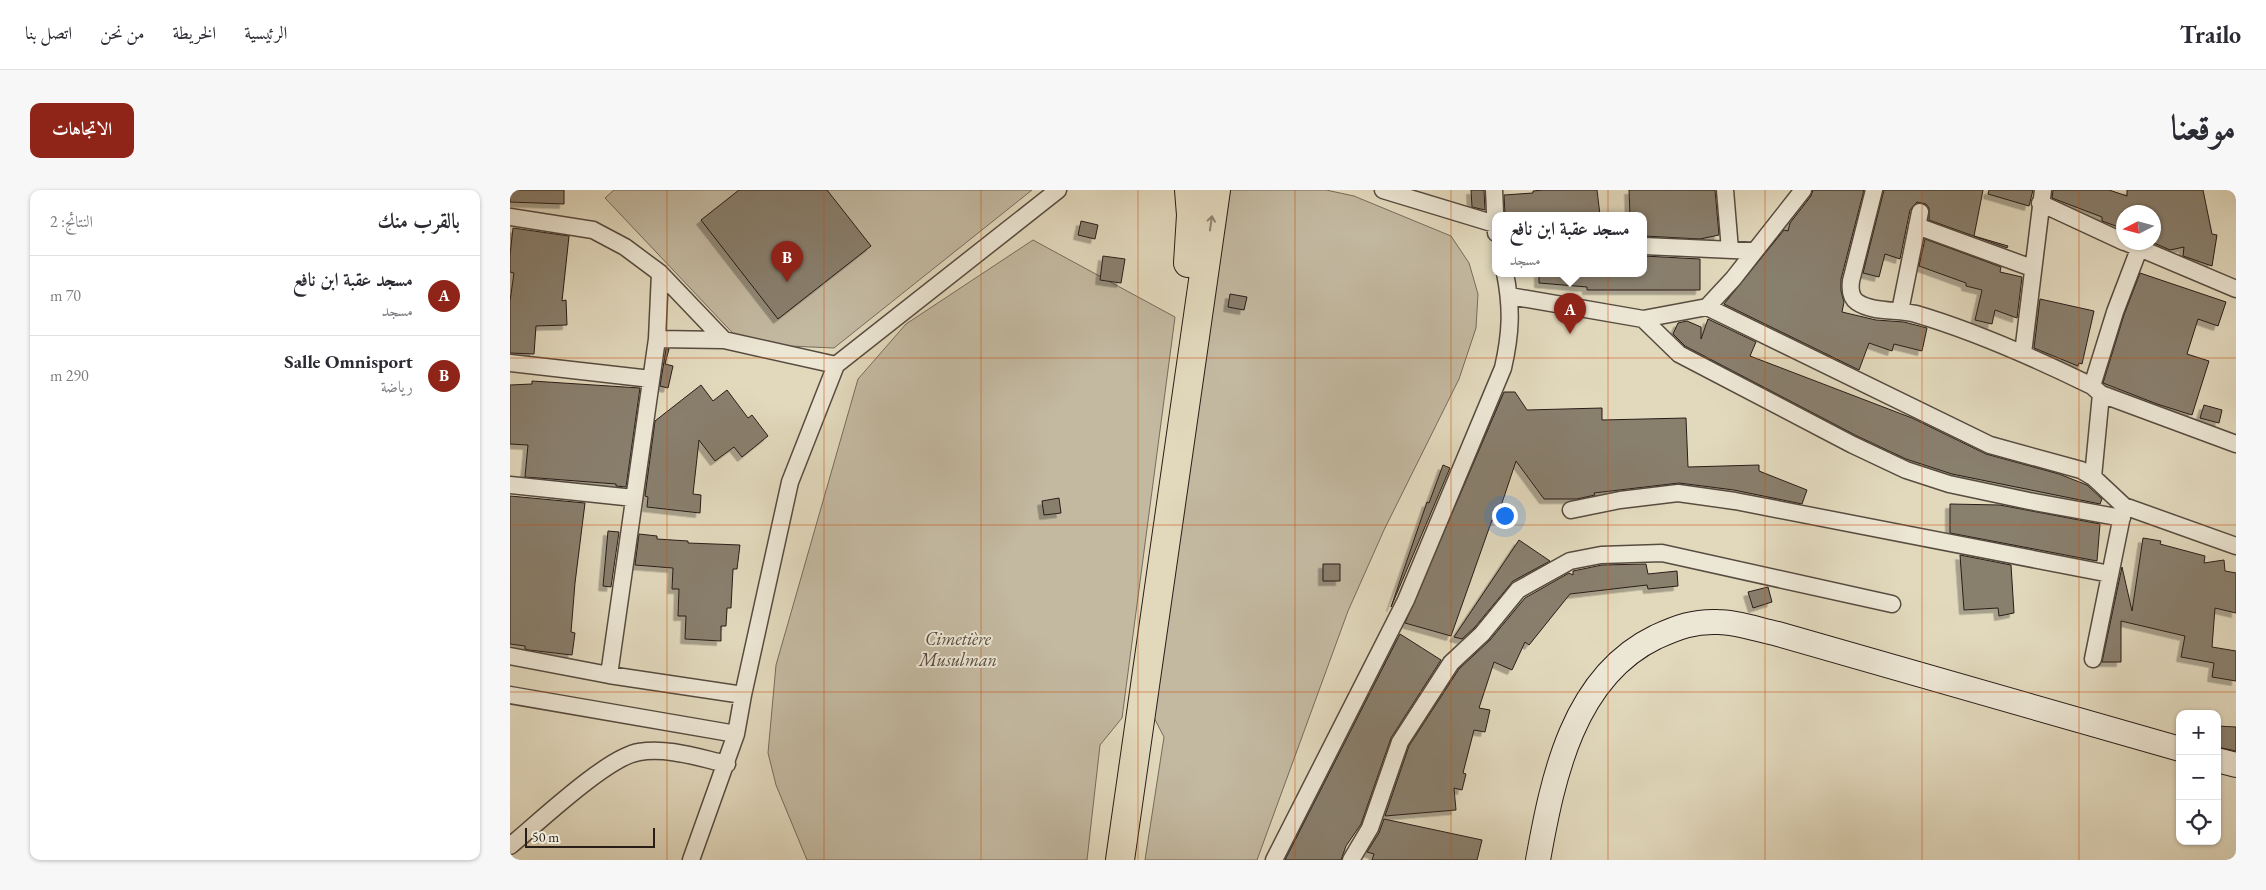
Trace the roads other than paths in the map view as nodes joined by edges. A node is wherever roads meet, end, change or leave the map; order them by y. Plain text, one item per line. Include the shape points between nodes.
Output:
1 (1058, 190) edge
2 (1189, 190) edge
3 (1216, 190) edge
4 (1383, 190) edge
5 (1494, 190) edge
6 (1725, 190) edge
7 (1803, 190) edge
8 (1874, 190) edge
9 (2041, 196) edge
10 (1495, 212) edge
11 (510, 217) edge
12 (1492, 228) edge
13 (2116, 237) edge
14 (1647, 246) edge
15 (1730, 250) junction
16 (2128, 250) edge
17 (2145, 250) edge
18 (1755, 251) junction
19 (2032, 268) junction
20 (660, 273) junction
21 (1506, 277) edge
22 (2234, 283) edge
23 (1510, 296) junction
24 (1707, 307) junction
25 (1900, 311) junction
26 (1643, 318) junction
27 (657, 339) junction
28 (724, 340) junction
29 (2023, 353) junction
30 (510, 363) edge
31 (836, 365) junction
32 (651, 379) junction
33 (2096, 390) junction
34 (2236, 444) edge
35 (2093, 476) junction
36 (510, 485) edge
37 (634, 498) junction
38 (1571, 510) dead end
39 (2123, 512) junction
40 (2236, 546) edge
41 (2110, 574) junction
42 (1892, 604) dead end
43 (510, 656) edge
44 (2093, 659) dead end
45 (609, 675) junction
46 (510, 695) edge
47 (742, 695) junction
48 (736, 734) junction
49 (2176, 748) edge
50 (2221, 761) edge
51 (726, 764) junction
52 (2236, 765) edge
53 (510, 846) edge
54 (691, 860) edge
55 (1103, 860) edge
56 (1120, 860) edge
57 (1274, 860) edge
58 (1351, 860) edge
59 (1538, 860) edge

1 - 31 street
2 - 55 highway via 1190,248 1182,318
56 -> 3 highway
4 - 12 street
5 - 10 street
6 - 15 street
7 - 18 street
8 - 25 street via 1851,292 1855,300 1867,307
9 - 13 street
9 - 19 street
11 - 20 street via 593,230 625,247
14 - 15 street
15 - 18 street
16 - 33 street
17 - 22 street
18 - 24 street
19 - 25 street via 1919,219
19 - 29 street
20 - 27 street
20 - 28 street
21 - 23 street
23 - 26 street
23 - 57 street via 1510,336 1496,386 1406,600
24 - 26 street
24 - 35 street via 1990,445
25 - 29 street
26 - 39 street via 1679,354 1906,470 1949,484 2029,501
27 - 28 street
27 - 32 street
28 - 31 street
29 - 33 street
30 - 32 street
31 - 47 street via 790,482
32 - 37 street
33 - 34 street
33 - 35 street
35 - 39 street
36 - 37 street
37 - 45 street
38 - 41 street via 1678,493 1761,506
39 - 40 street
39 - 41 street
41 - 44 street
42 - 58 street via 1662,553 1602,555 1570,561 1518,590 1482,634 1451,663 1400,742 1370,828
43 - 45 street
45 - 47 street
46 - 48 street
47 - 48 street
48 - 51 street
49 - 59 main road via 1778,634 1719,622 1681,625 1628,653 1603,677 1576,720 1549,801
50 - 52 main road
51 - 53 street via 672,752 639,752 622,758
51 - 54 street

